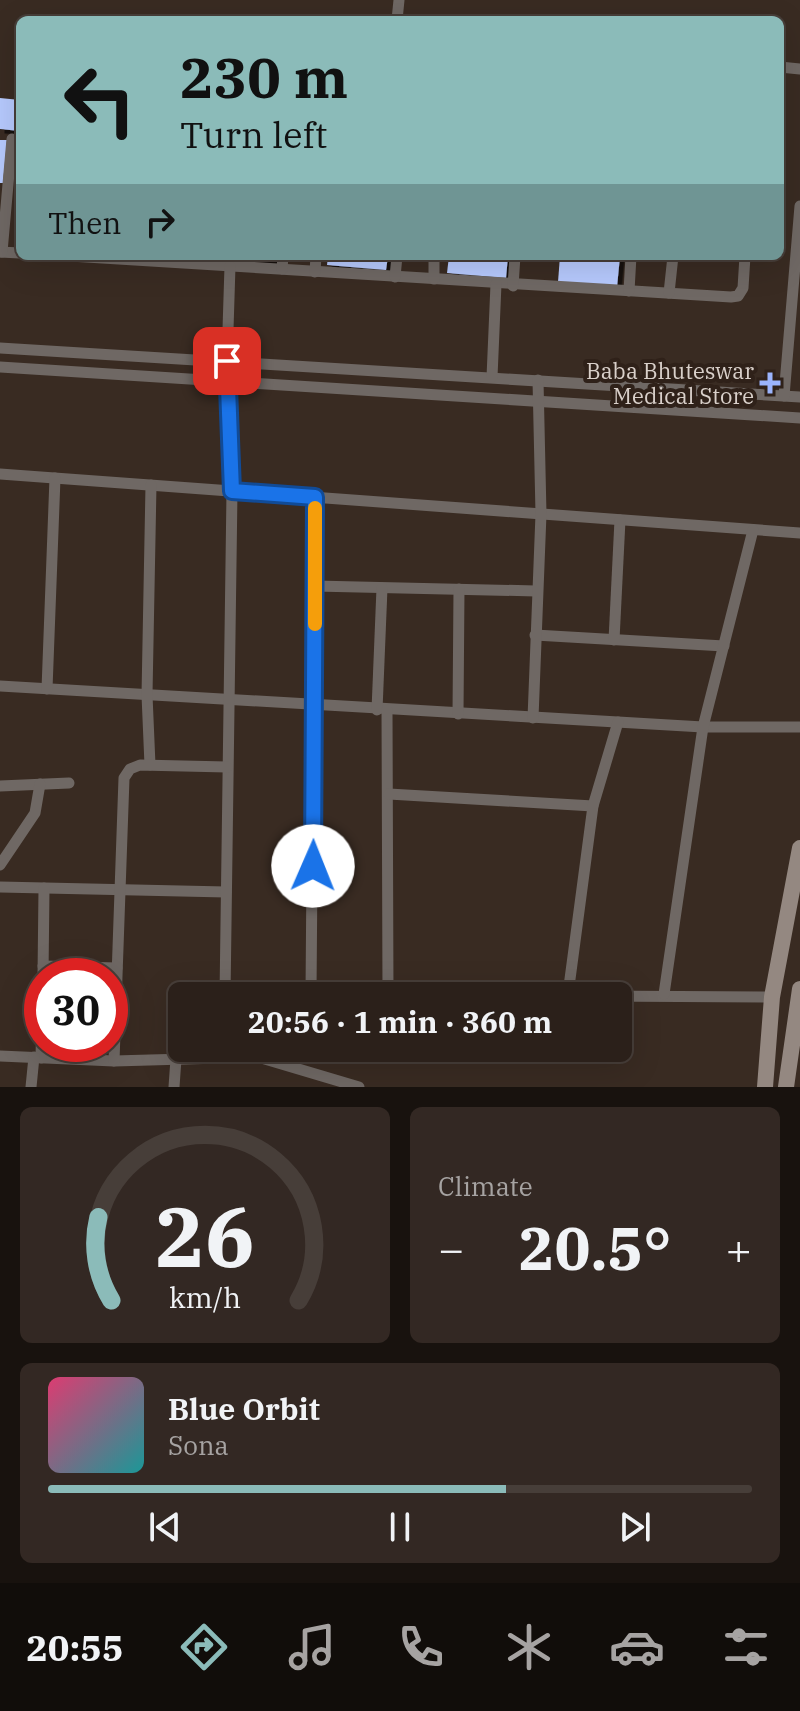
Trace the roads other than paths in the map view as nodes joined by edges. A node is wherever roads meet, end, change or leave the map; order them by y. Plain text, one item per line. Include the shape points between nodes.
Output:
1 (11, 139) edge
2 (800, 206) edge
3 (799, 228) edge
4 (1, 252) edge
5 (204, 260) edge
6 (283, 260) edge
7 (316, 260) edge
8 (397, 260) edge
9 (434, 260) edge
10 (515, 260) edge
11 (631, 260) edge
12 (673, 260) edge
13 (745, 260) edge
14 (230, 266) junction
15 (282, 269) junction
16 (315, 272) junction
17 (395, 277) junction
18 (434, 279) junction
19 (496, 284) junction
20 (513, 286) junction
21 (629, 291) junction
22 (669, 293) junction
23 (0, 348) edge
24 (227, 361) junction
25 (0, 367) edge
26 (492, 377) junction
27 (229, 380) junction
28 (538, 380) junction
29 (784, 396) junction
30 (800, 397) edge
31 (538, 400) junction
32 (800, 418) edge
33 (0, 474) edge
34 (55, 478) junction
35 (151, 485) junction
36 (232, 491) junction
37 (315, 497) junction
38 (541, 514) junction
39 (620, 520) junction
40 (753, 530) junction
41 (800, 533) edge
42 (315, 586) junction
43 (382, 588) junction
44 (459, 589) junction
45 (536, 591) junction
46 (535, 635) junction
47 (614, 640) junction
48 (724, 646) junction
49 (0, 686) edge
50 (47, 689) junction
51 (147, 695) junction
52 (227, 701) junction
53 (315, 706) junction
54 (382, 710) junction
55 (458, 714) junction
56 (533, 718) junction
57 (618, 722) junction
58 (703, 727) junction
59 (800, 727) edge
60 (150, 765) junction
61 (227, 767) junction
62 (69, 783) dead end
63 (40, 784) junction
64 (0, 786) edge
65 (389, 794) junction
66 (593, 806) junction
67 (800, 848) edge
68 (0, 865) edge
69 (1, 885) edge
70 (44, 888) junction
71 (123, 890) junction
72 (226, 892) junction
73 (43, 958) edge
74 (118, 958) edge
75 (225, 982) edge
76 (311, 982) edge
77 (388, 982) edge
78 (570, 982) edge
79 (800, 989) edge
80 (632, 994) edge
81 (664, 994) junction
82 (772, 997) junction
83 (0, 1056) edge
84 (24, 1057) edge
85 (168, 1059) edge
86 (128, 1061) edge
87 (37, 1062) edge
88 (176, 1062) edge
89 (275, 1062) edge
90 (31, 1087) edge
91 (174, 1087) edge
92 (359, 1087) edge
93 (765, 1087) edge
94 (786, 1087) edge

1 - 4 street
2 - 3 street
3 - 29 street
5 - 14 street
6 - 15 street
7 - 16 street
8 - 17 street
9 - 18 street
10 - 20 street
11 - 21 street
12 - 22 street
13 - 22 street via 738,296
14 - 15 street
14 - 24 street
15 - 16 street
16 - 17 street
17 - 18 street
18 - 19 street
19 - 20 street
19 - 26 street
20 - 21 street
21 - 22 street
23 - 24 street
24 - 26 street
24 - 27 street
25 - 27 street
26 - 28 street
27 - 31 street
27 - 36 street
28 - 29 street
28 - 31 street
29 - 30 street
31 - 32 street
31 - 38 street
33 - 34 street
34 - 35 street
34 - 50 street
35 - 36 street
35 - 51 street
36 - 37 street
36 - 52 street
37 - 38 street
37 - 42 street
38 - 39 street
38 - 45 street
39 - 40 street
39 - 47 street
40 - 41 street
40 - 48 street
42 - 43 street
42 - 53 street
43 - 44 street
43 - 54 street
44 - 45 street
44 - 55 street
45 - 46 street
46 - 47 street
46 - 56 street
47 - 48 street
48 - 58 street
49 - 50 street
50 - 51 street
51 - 52 street
51 - 60 street
52 - 53 street
52 - 61 street
53 - 54 street
53 - 76 street
54 - 55 street
54 - 65 street
55 - 56 street
56 - 57 street
57 - 58 street
57 - 66 street
58 - 59 street
58 - 81 street
60 - 61 street
60 - 71 street via 130,769 122,784
61 - 72 street
62 - 63 street
63 - 64 street
63 - 68 street via 35,813
65 - 66 street
65 - 77 street
66 - 78 street
67 - 82 main road
69 - 70 street
70 - 71 street
70 - 73 street
71 - 72 street
71 - 74 street
72 - 75 street
79 - 94 main road
80 - 81 street
81 - 82 street
82 - 93 main road
83 - 84 street
85 - 86 street
87 - 90 street
88 - 91 street
89 - 92 street

